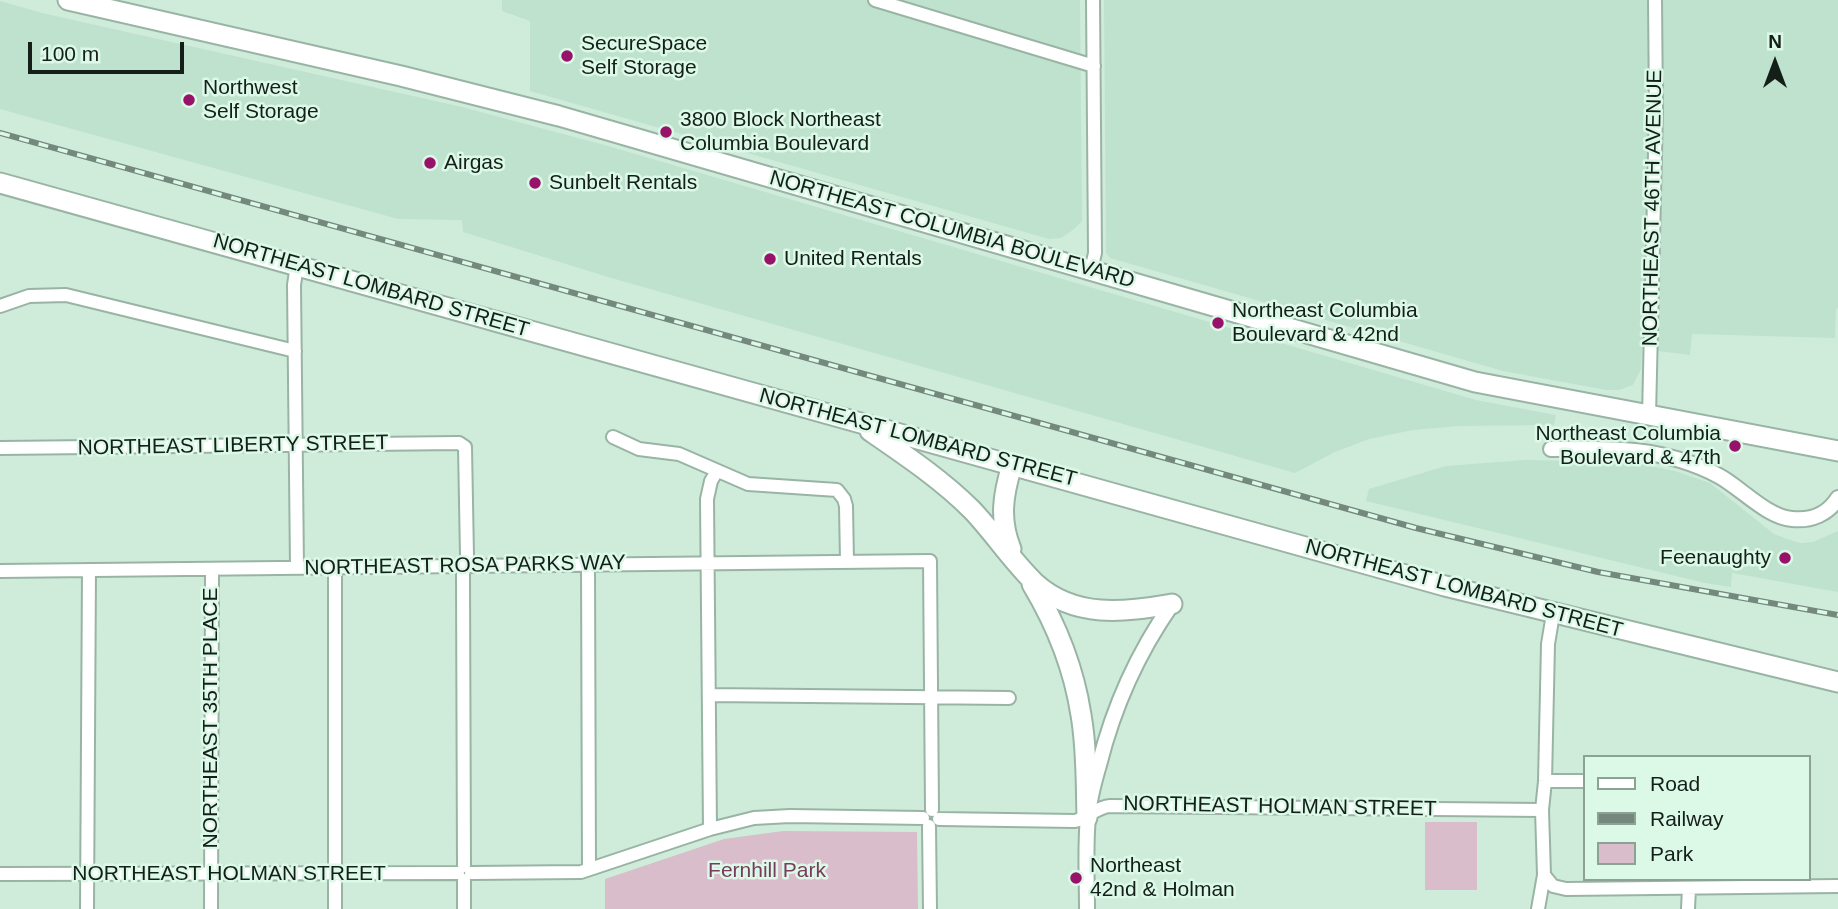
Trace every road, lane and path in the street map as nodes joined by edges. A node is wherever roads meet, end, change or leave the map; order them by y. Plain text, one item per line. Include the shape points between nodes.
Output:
1 (68, 0) edge
2 (875, 0) edge
3 (1093, 0) edge
4 (1655, 0) edge
5 (1094, 66) junction
6 (0, 183) edge
7 (297, 265) junction
8 (1091, 270) junction
9 (0, 306) edge
10 (295, 351) junction
11 (1649, 416) junction
12 (859, 423) junction
13 (613, 437) dead end
14 (296, 446) junction
15 (0, 448) edge
16 (1551, 449) dead end
17 (1838, 451) edge
18 (1012, 465) junction
19 (717, 471) junction
20 (1838, 498) edge
21 (847, 562) junction
22 (708, 563) junction
23 (588, 565) junction
24 (464, 566) junction
25 (297, 568) junction
26 (335, 568) junction
27 (212, 569) junction
28 (89, 570) junction
29 (1024, 570) junction
30 (0, 571) edge
31 (1172, 604) joint
32 (1553, 614) junction
33 (1838, 682) edge
34 (709, 695) junction
35 (931, 697) junction
36 (1009, 698) dead end
37 (1545, 781) junction
38 (1582, 781) edge
39 (1542, 810) junction
40 (931, 818) junction
41 (1087, 818) junction
42 (710, 829) junction
43 (589, 869) junction
44 (335, 873) junction
45 (464, 873) junction
46 (0, 874) edge
47 (87, 874) junction
48 (211, 874) junction
49 (1544, 875) junction
50 (1838, 886) edge
51 (1689, 888) junction
52 (87, 909) edge
53 (211, 909) edge
54 (335, 909) edge
55 (464, 909) edge
56 (930, 909) edge
57 (1087, 909) edge
58 (1538, 909) edge
59 (1688, 909) edge

1 - 8 main road, NORTHEAST COLUMBIA BOULEVARD via 555,115
2 - 5 street
3 - 5 street
4 - 11 street, NORTHEAST 46TH AVENUE
5 - 8 street via 1095,253
6 - 7 main road, NORTHEAST LOMBARD STREET
7 - 10 street
7 - 12 main road, NORTHEAST LOMBARD STREET
8 - 11 main road, NORTHEAST COLUMBIA BOULEVARD via 1479,383
9 - 10 street via 29,296 66,295
10 - 14 street
11 - 17 main road, NORTHEAST COLUMBIA BOULEVARD
12 - 18 main road, NORTHEAST LOMBARD STREET
12 - 29 main road via 970,508
13 - 19 street via 639,449 679,453
14 - 15 street, NORTHEAST LIBERTY STREET
14 - 24 street, NORTHEAST LIBERTY STREET via 459,443 465,447
14 - 25 street
16 - 20 street via 1634,449 1681,459 1789,519 1817,517
18 - 29 main road via 1003,497 1003,519 1011,548
18 - 32 main road, NORTHEAST LOMBARD STREET
19 - 21 street via 759,486 837,490 846,506
19 - 22 street via 707,499
21 - 22 street, NORTHEAST ROSA PARKS WAY
21 - 35 street, NORTHEAST ROSA PARKS WAY via 930,561
22 - 23 street, NORTHEAST ROSA PARKS WAY
22 - 34 street
23 - 24 street, NORTHEAST ROSA PARKS WAY
23 - 43 street
24 - 26 street, NORTHEAST ROSA PARKS WAY
24 - 45 street
25 - 26 street, NORTHEAST ROSA PARKS WAY
25 - 27 street, NORTHEAST ROSA PARKS WAY
26 - 44 street
27 - 28 street, NORTHEAST ROSA PARKS WAY
27 - 48 street, NORTHEAST 35TH PLACE
28 - 30 street, NORTHEAST ROSA PARKS WAY
28 - 47 street
29 - 31 main road via 1046,591 1084,608 1127,611
29 - 41 main road via 1051,620 1074,686 1083,735
31 - 41 street via 1124,688 1093,784
32 - 33 main road, NORTHEAST LOMBARD STREET
32 - 37 street via 1548,644
34 - 35 street
34 - 42 street
35 - 36 street
35 - 40 street
37 - 38 street
37 - 39 street
39 - 41 street, NORTHEAST HOLMAN STREET via 1110,806
39 - 49 street
40 - 41 street, NORTHEAST HOLMAN STREET
40 - 42 street, NORTHEAST HOLMAN STREET via 768,817
40 - 56 street
41 - 57 street
42 - 43 street, NORTHEAST HOLMAN STREET
43 - 45 street, NORTHEAST HOLMAN STREET via 565,874
44 - 45 street, NORTHEAST HOLMAN STREET
44 - 48 street, NORTHEAST HOLMAN STREET
44 - 54 street
45 - 55 street
46 - 47 street, NORTHEAST HOLMAN STREET
47 - 48 street, NORTHEAST HOLMAN STREET
47 - 52 street
48 - 53 street, NORTHEAST 35TH PLACE
49 - 51 street via 1553,886 1566,889
49 - 58 street
50 - 51 street
51 - 59 street

